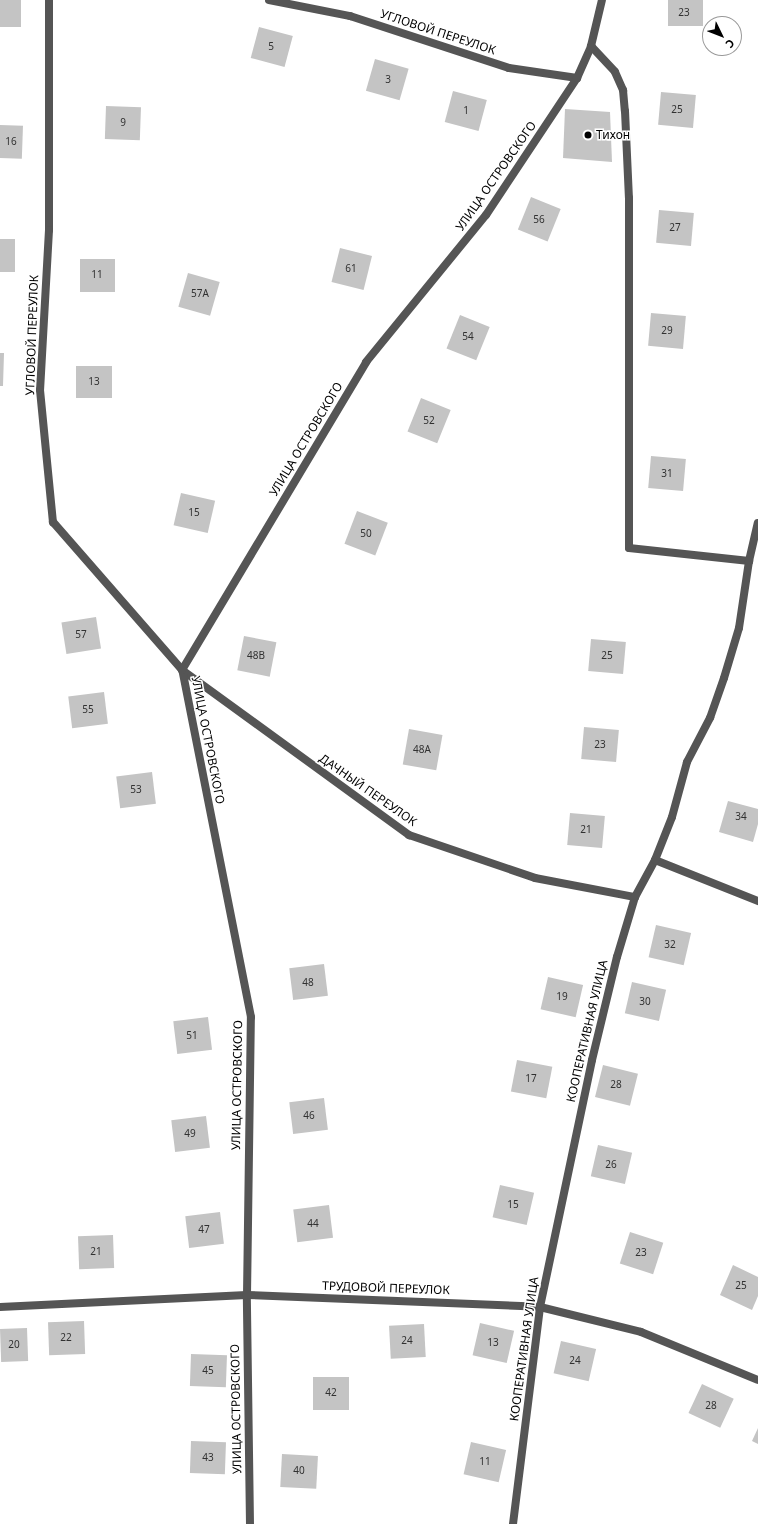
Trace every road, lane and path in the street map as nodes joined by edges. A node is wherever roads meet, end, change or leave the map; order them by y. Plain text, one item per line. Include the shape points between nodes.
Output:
1 (49, 0) edge
2 (269, 0) edge
3 (602, 0) edge
4 (591, 46) junction
5 (577, 78) junction
6 (758, 523) edge
7 (749, 561) junction
8 (182, 670) junction
9 (655, 860) junction
10 (635, 897) junction
11 (758, 901) edge
12 (247, 1295) junction
13 (0, 1307) edge
14 (540, 1307) junction
15 (758, 1380) edge
16 (250, 1524) edge
17 (513, 1524) edge

1 - 8 street, УГЛОВОЙ ПЕРЕУЛОК via 49,230 40,390 53,522
2 - 5 street, УГЛОВОЙ ПЕРЕУЛОК via 350,16 509,68
3 - 4 street, УЛИЦА ОСТРОВСКОГО
4 - 5 street, УЛИЦА ОСТРОВСКОГО
4 - 7 street via 615,72 623,90 625,111 629,198 630,548
5 - 8 street, УЛИЦА ОСТРОВСКОГО via 486,215 366,362
6 - 7 street, КООПЕРАТИВНАЯ УЛИЦА
7 - 9 street, КООПЕРАТИВНАЯ УЛИЦА via 739,628 724,678 710,718 687,762 672,817
8 - 10 street, ДАЧНЫЙ ПЕРЕУЛОК via 409,835 535,878
8 - 12 street, УЛИЦА ОСТРОВСКОГО via 251,1017
9 - 10 street, КООПЕРАТИВНАЯ УЛИЦА
9 - 11 street
10 - 14 street, КООПЕРАТИВНАЯ УЛИЦА via 616,957 592,1060
12 - 13 street, ТРУДОВОЙ ПЕРЕУЛОК
12 - 14 street, ТРУДОВОЙ ПЕРЕУЛОК
12 - 16 street, УЛИЦА ОСТРОВСКОГО
14 - 15 street, ТРУДОВОЙ ПЕРЕУЛОК via 641,1332
14 - 17 street, КООПЕРАТИВНАЯ УЛИЦА

